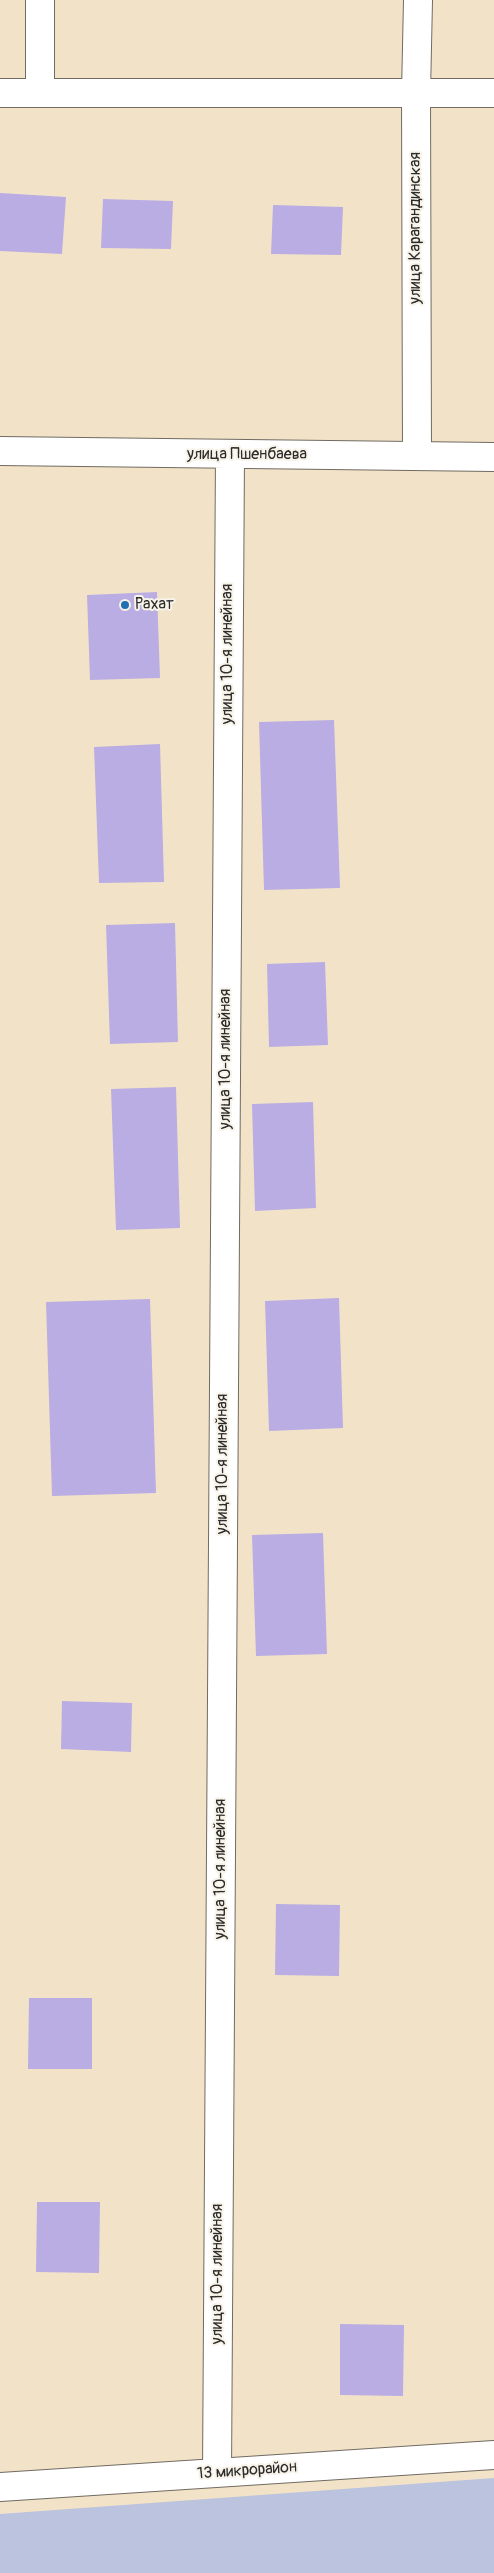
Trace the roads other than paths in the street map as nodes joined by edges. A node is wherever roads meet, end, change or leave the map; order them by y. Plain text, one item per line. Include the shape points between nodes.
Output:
1 (40, 0) edge
2 (418, 0) edge
3 (0, 93) edge
4 (40, 93) junction
5 (416, 93) junction
6 (494, 93) edge
7 (0, 451) edge
8 (230, 455) junction
9 (417, 456) junction
10 (494, 457) edge
11 (494, 2455) edge
12 (217, 2473) junction
13 (0, 2487) edge

1 - 4 street
2 - 5 street, улица Карагандинская
3 - 4 street
4 - 5 street
5 - 6 street
5 - 9 street, улица Карагандинская
7 - 8 street, улица Пшенбаева
8 - 9 street, улица Пшенбаева
8 - 12 street, улица 10-я линейная
9 - 10 street, улица Пшенбаева
11 - 12 street, 13 микрорайон
12 - 13 street, 13 микрорайон

